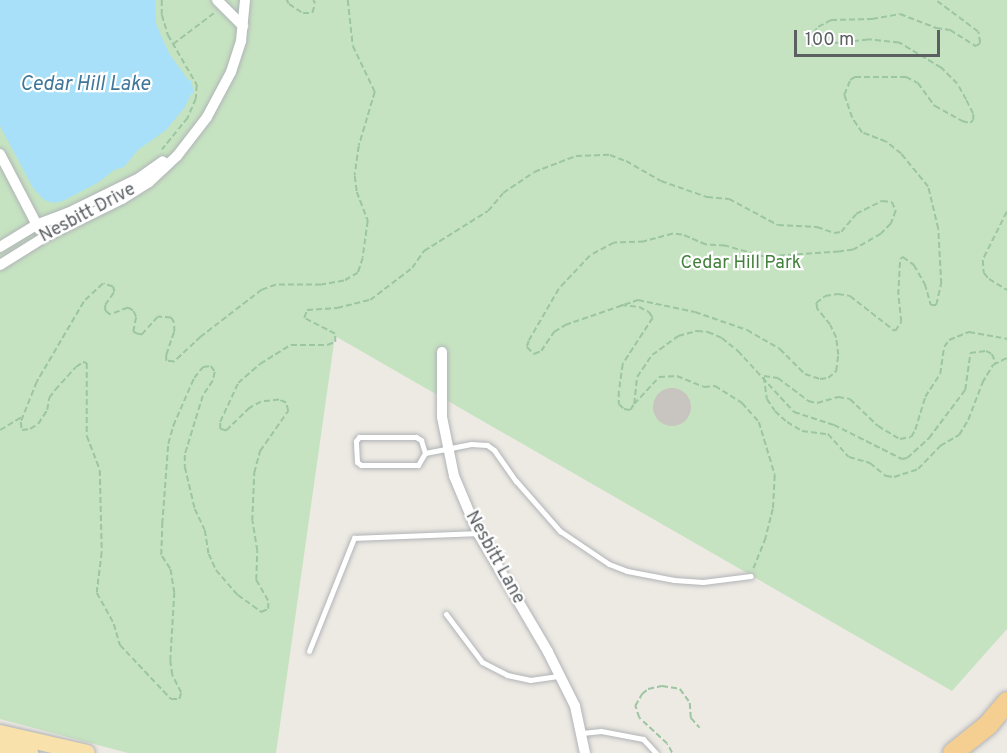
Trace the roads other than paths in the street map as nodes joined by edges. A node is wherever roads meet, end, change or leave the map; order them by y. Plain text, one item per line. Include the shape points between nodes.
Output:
1 (245, 0) edge
2 (220, 3) edge
3 (243, 26) junction
4 (196, 132) junction
5 (0, 154) edge
6 (36, 225) junction
7 (43, 238) junction
8 (0, 247) edge
9 (0, 265) edge
10 (442, 352) dead end
11 (448, 449) junction
12 (425, 453) junction
13 (478, 533) junction
14 (751, 576) road end
15 (446, 614) dead end
16 (309, 651) dead end
17 (560, 676) junction
18 (1007, 702) edge
19 (0, 733) edge
20 (582, 733) junction
21 (0, 746) edge
22 (30, 753) edge
23 (87, 753) edge
24 (585, 753) edge
25 (656, 753) edge
26 (953, 753) edge

1 - 3 street, Nesbitt Drive
2 - 3 street
3 - 4 street, Nesbitt Drive via 231,72 217,102
4 - 6 street, Nesbitt Drive via 140,178
4 - 7 street, Nesbitt Drive via 149,182
5 - 6 street
6 - 7 street
6 - 8 street, Nesbitt Drive
7 - 9 street, Nesbitt Drive
10 - 11 street, Nesbitt Lane via 442,417
11 - 12 lane
11 - 13 street, Nesbitt Lane via 454,476
11 - 14 lane via 478,443 494,450 560,531 609,564 674,580 703,582
12 - 12 lane via 416,437 359,437 356,441 357,462 361,465 418,465
13 - 16 lane via 354,538
13 - 17 street, Nesbitt Lane
15 - 17 lane via 482,662 507,675 530,680
17 - 20 street, Nesbitt Lane via 575,706
18 - 26 highway
19 - 23 main road
20 - 24 street, Nesbitt Lane
20 - 25 lane via 601,731 632,736 642,739
21 - 22 main road

